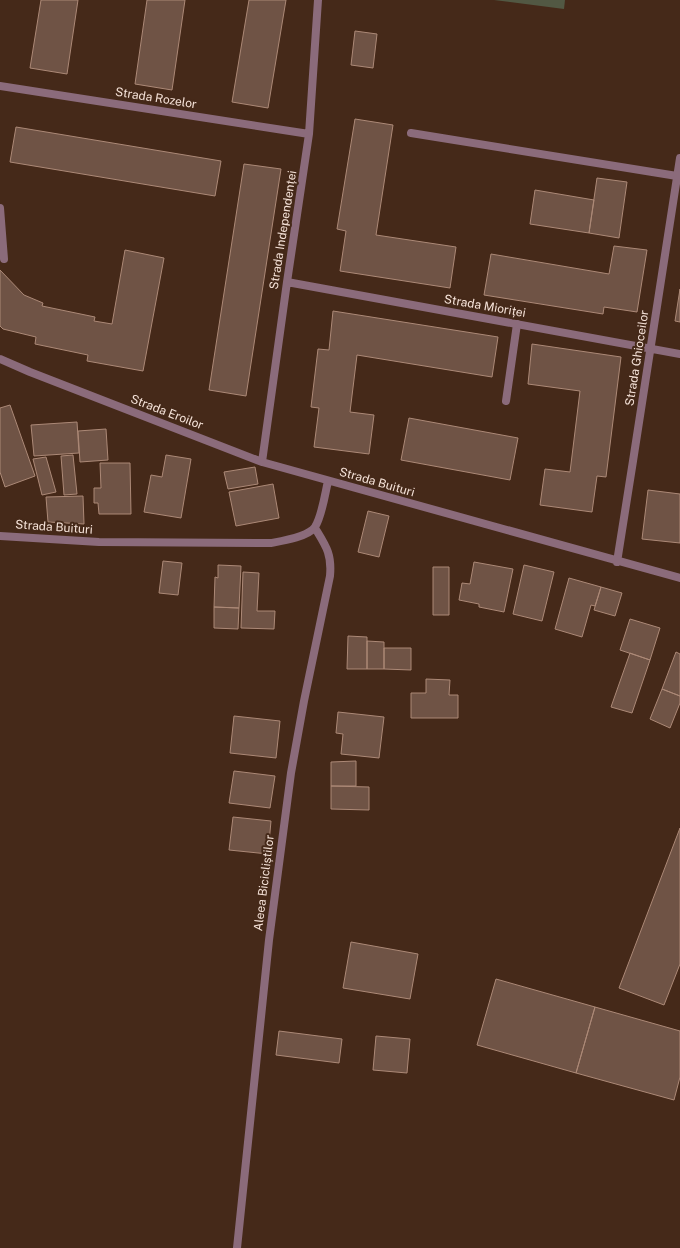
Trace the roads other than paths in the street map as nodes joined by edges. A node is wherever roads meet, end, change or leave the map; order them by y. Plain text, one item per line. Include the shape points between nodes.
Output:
1 (318, 0) edge
2 (0, 86) edge
3 (411, 133) dead end
4 (309, 134) junction
5 (680, 158) edge
6 (677, 176) junction
7 (678, 186) edge
8 (0, 208) edge
9 (4, 259) dead end
10 (287, 282) junction
11 (517, 324) junction
12 (651, 349) junction
13 (680, 354) edge
14 (0, 359) edge
15 (506, 401) dead end
16 (262, 462) junction
17 (328, 481) junction
18 (314, 528) junction
19 (0, 536) edge
20 (617, 562) junction
21 (680, 578) edge
22 (237, 1248) edge

1 - 4 street, Strada Independenței
2 - 4 street, Strada Rozelor
3 - 6 street
4 - 10 street, Strada Independenței
5 - 6 street, Strada Ghioceilor
6 - 7 street, Strada Ghioceilor
7 - 12 street, Strada Ghioceilor
8 - 9 street
10 - 11 street, Strada Mioriței
10 - 16 street, Strada Independenței
11 - 12 street, Strada Mioriței
11 - 15 street
12 - 13 street, Strada Mioriței
12 - 20 street, Strada Ghioceilor
14 - 16 street, Strada Eroilor
16 - 17 street, Strada Eroilor
17 - 18 street, Strada Buituri
17 - 20 street, Strada Buituri
18 - 19 street, Strada Buituri via 289,540 271,543 99,542
18 - 22 street, Aleea Bicicliștilor via 327,548 331,562 330,576 291,773 268,948
20 - 21 street, Strada Buituri

